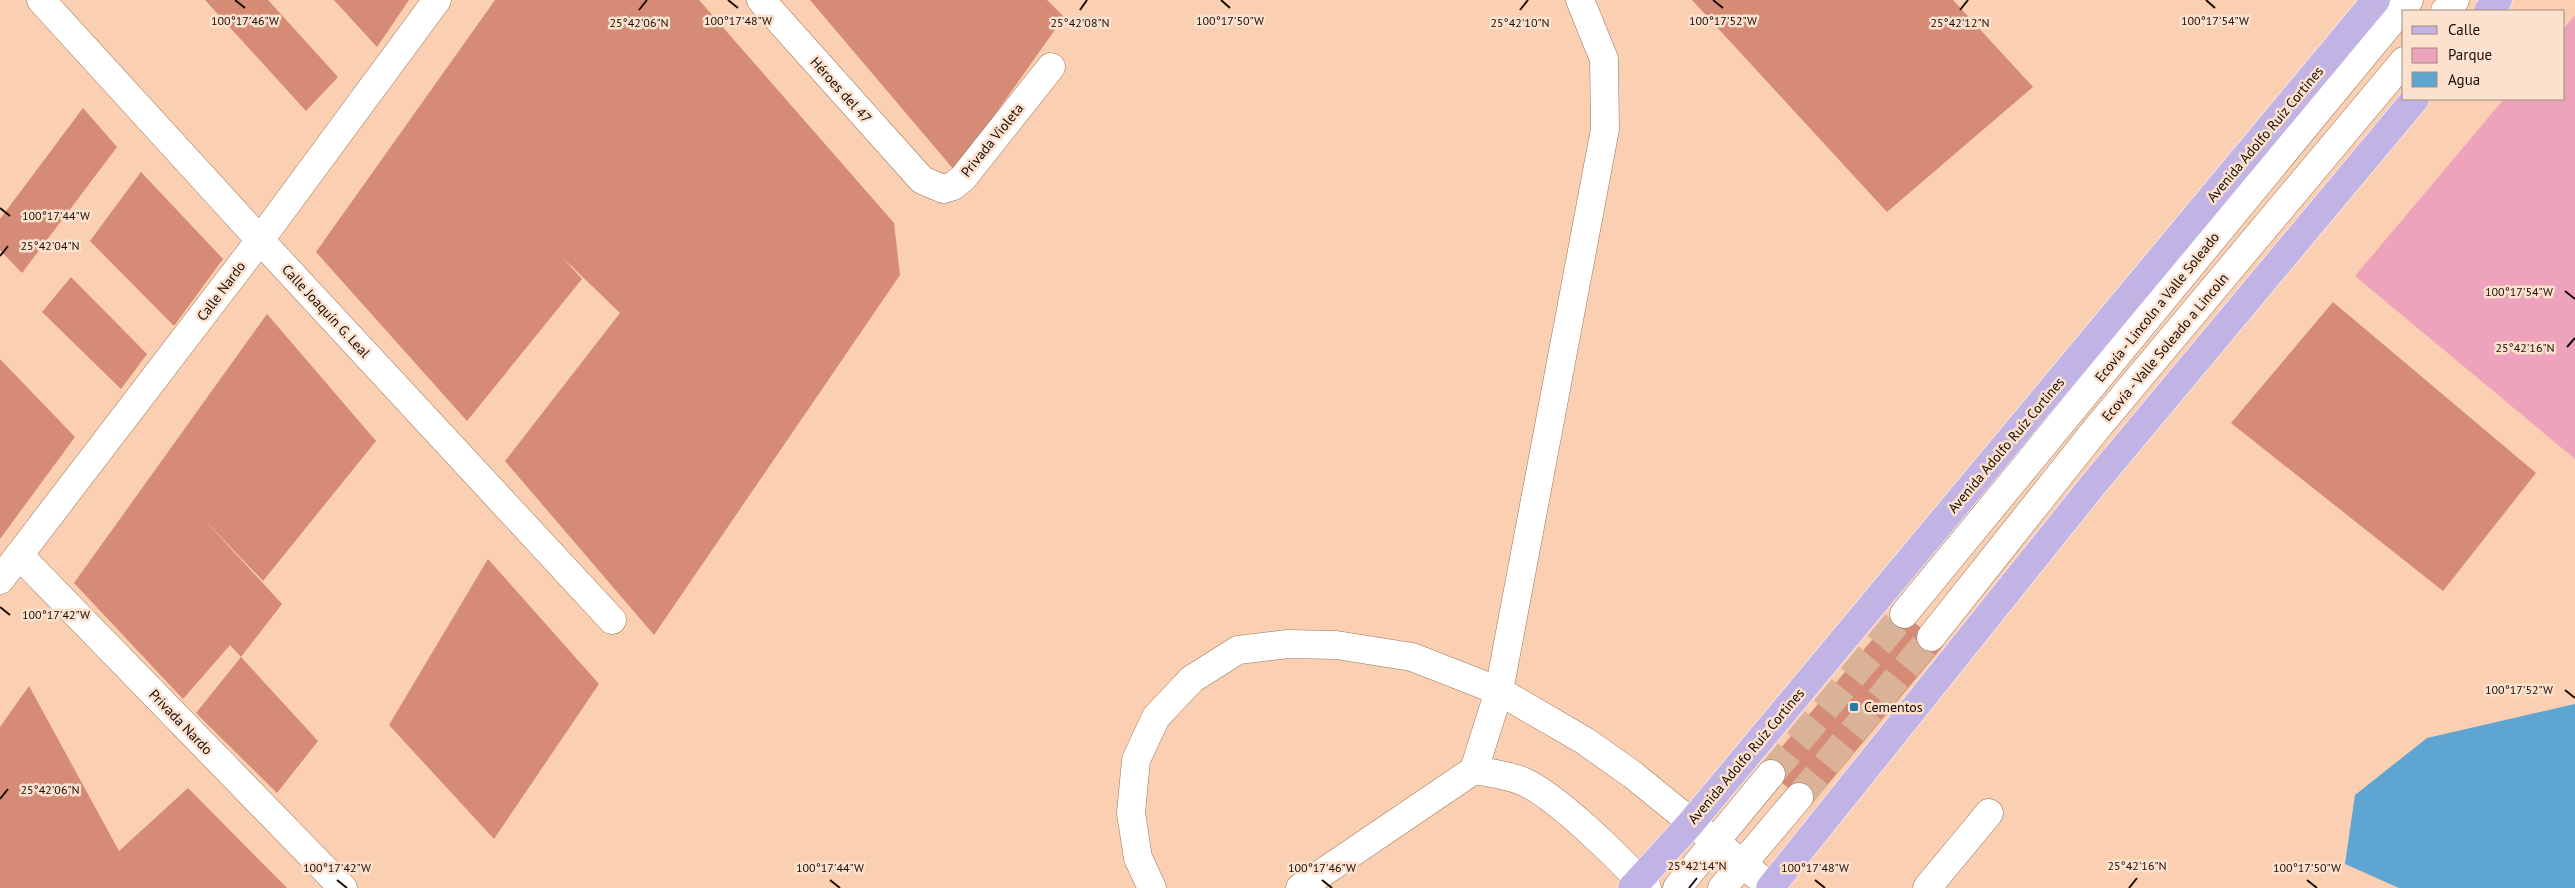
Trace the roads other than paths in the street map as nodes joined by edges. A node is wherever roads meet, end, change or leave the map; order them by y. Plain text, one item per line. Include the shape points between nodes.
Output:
1 (41, 0) edge
2 (437, 0) edge
3 (761, 0) edge
4 (1580, 0) edge
5 (2376, 0) edge
6 (2409, 0) edge
7 (2455, 0) edge
8 (2498, 0) edge
9 (2446, 10) edge
10 (2489, 10) edge
11 (2402, 63) edge
12 (1051, 67) dead end
13 (2414, 100) edge
14 (922, 180) joint
15 (260, 240) junction
16 (20, 555) junction
17 (0, 580) edge
18 (1904, 614) tunnel mouth
19 (612, 620) dead end
20 (1931, 637) tunnel mouth
21 (1499, 691) junction
22 (1474, 770) junction
23 (1771, 774) tunnel mouth
24 (1799, 797) tunnel mouth
25 (1989, 813) dead end
26 (1690, 824) junction
27 (1713, 841) junction
28 (1740, 865) junction
29 (1640, 885) edge
30 (343, 888) edge
31 (1152, 888) edge
32 (1300, 888) edge
33 (1677, 888) edge
34 (1722, 888) edge
35 (1770, 888) edge
36 (1927, 888) edge

1 - 15 street, Calle Joaquín G. Leal
2 - 15 street, Calle Nardo
3 - 14 street, Héroes del 47
4 - 21 street via 1604,59 1605,129
5 - 26 main road, Avenida Adolfo Ruíz Cortines
6 - 18 street, Ecovía - Lincoln a Valle Soleado
7 - 9 street
8 - 10 main road
11 - 20 street, Ecovía - Valle Soleado a Lincoln via 2097,428
12 - 14 street, Privada Violeta via 963,178 944,189
13 - 35 main road via 2092,486
15 - 16 street, Calle Nardo
15 - 19 street, Calle Joaquín G. Leal
16 - 17 street, Calle Nardo
16 - 30 street, Privada Nardo
21 - 22 street
21 - 26 street via 1585,741 1633,775
21 - 31 street via 1412,657 1336,645 1288,644 1238,650 1192,679 1168,704 1156,718 1136,760 1131,813 1138,858
22 - 29 street via 1506,776 1540,791 1570,815
22 - 32 street
23 - 27 street
24 - 28 street
25 - 36 street
26 - 27 street
26 - 29 main road, Avenida Adolfo Ruíz Cortines
27 - 28 street
27 - 33 street
28 - 34 street
28 - 35 street

